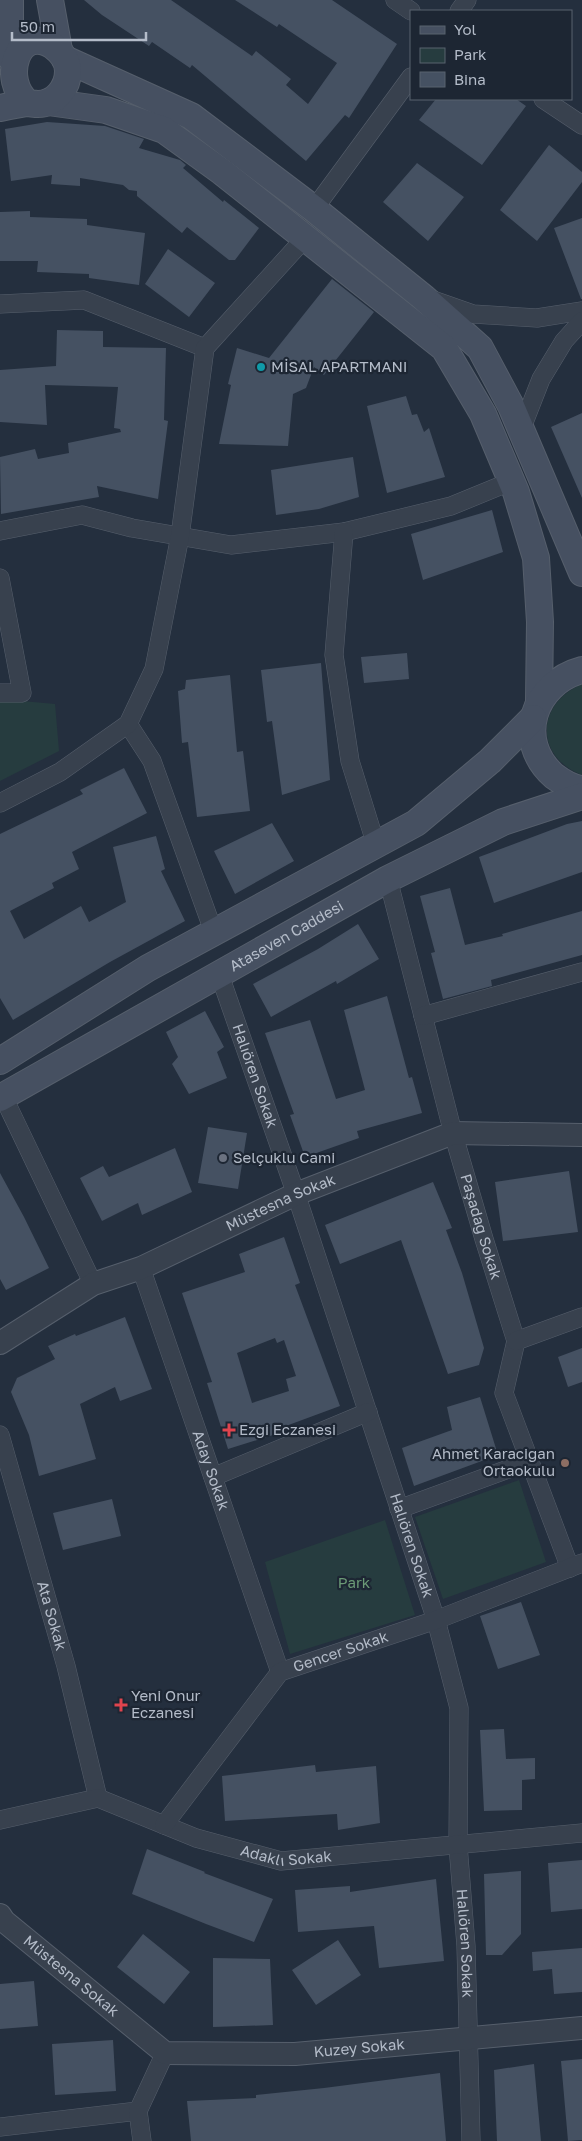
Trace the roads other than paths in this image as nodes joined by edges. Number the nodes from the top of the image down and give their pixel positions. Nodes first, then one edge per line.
1 (8, 0) edge
2 (50, 0) edge
3 (395, 0) edge
4 (410, 10) edge
5 (0, 16) edge
6 (62, 54) junction
7 (6, 61) edge
8 (410, 78) edge
9 (544, 100) edge
10 (38, 103) junction
11 (0, 108) edge
12 (582, 125) edge
13 (314, 209) junction
14 (305, 238) junction
15 (424, 298) junction
16 (0, 304) edge
17 (582, 311) edge
18 (582, 321) edge
19 (206, 348) junction
20 (521, 430) junction
21 (512, 481) junction
22 (0, 531) edge
23 (344, 532) junction
24 (180, 536) junction
25 (582, 573) edge
26 (0, 578) edge
27 (582, 670) edge
28 (0, 693) edge
29 (536, 710) junction
30 (128, 724) junction
31 (582, 789) edge
32 (582, 796) edge
33 (0, 802) edge
34 (376, 845) junction
35 (388, 879) junction
36 (214, 933) junction
37 (582, 972) edge
38 (219, 973) junction
39 (423, 1016) junction
40 (0, 1061) edge
41 (1, 1097) edge
42 (453, 1133) junction
43 (582, 1135) edge
44 (296, 1194) junction
45 (141, 1268) junction
46 (93, 1284) junction
47 (582, 1317) edge
48 (516, 1341) junction
49 (0, 1343) edge
50 (368, 1412) junction
51 (0, 1435) edge
52 (530, 1460) junction
53 (213, 1477) junction
54 (400, 1509) junction
55 (576, 1565) edge
56 (436, 1620) junction
57 (280, 1672) junction
58 (98, 1798) junction
59 (0, 1820) edge
60 (164, 1825) junction
61 (582, 1833) edge
62 (458, 1845) junction
63 (0, 1915) edge
64 (582, 2028) edge
65 (469, 2039) junction
66 (165, 2053) junction
67 (138, 2111) junction
68 (0, 2127) edge
69 (142, 2141) edge
70 (471, 2141) edge

1 - 5 main road
1 - 7 main road
2 - 6 main road
3 - 4 street
6 - 7 main road
6 - 10 main road
6 - 13 main road
7 - 10 main road
8 - 13 street
9 - 12 street
10 - 11 main road
10 - 14 main road
13 - 15 main road
14 - 19 street
14 - 21 main road
15 - 17 street
15 - 20 main road
16 - 19 street
18 - 20 street
19 - 24 street
20 - 25 main road
21 - 23 street
21 - 29 main road
22 - 24 street
23 - 24 street
23 - 34 street
24 - 30 street
26 - 28 street
27 - 29 main road
29 - 31 main road
29 - 34 main road
30 - 33 street
30 - 36 street
32 - 35 main road, Ataseven Caddesi
34 - 36 main road
35 - 38 main road, Ataseven Caddesi
35 - 39 street, Paşadağ Sokak
36 - 40 main road
37 - 39 street
38 - 41 main road, Ataseven Caddesi
38 - 44 street, Halıören Sokak
39 - 42 street, Paşadağ Sokak
41 - 46 street
42 - 43 street, Müstesna Sokak
42 - 44 street, Müstesna Sokak
42 - 48 street, Paşadağ Sokak
44 - 45 street, Müstesna Sokak
44 - 50 street, Halıören Sokak
45 - 46 street, Müstesna Sokak
45 - 53 street, Aday Sokak
46 - 49 street, Müstesna Sokak
47 - 48 street
48 - 52 street
50 - 53 street
50 - 54 street, Halıören Sokak
51 - 58 street, Ata Sokak
52 - 54 street
52 - 55 street
53 - 57 street, Aday Sokak
54 - 56 street, Halıören Sokak
55 - 56 street, Gencer Sokak
56 - 57 street, Gencer Sokak
56 - 62 street, Halıören Sokak
57 - 60 street, Gencer Sokak
58 - 59 street
58 - 60 street, Adaklı Sokak
60 - 62 street, Adaklı Sokak
61 - 62 street, Adaklı Sokak
62 - 65 street, Halıören Sokak
63 - 66 street, Müstesna Sokak
64 - 65 street, Kuzey Sokak
65 - 66 street, Kuzey Sokak
65 - 70 street, Halıören Sokak
66 - 67 street
67 - 68 street
67 - 69 street

